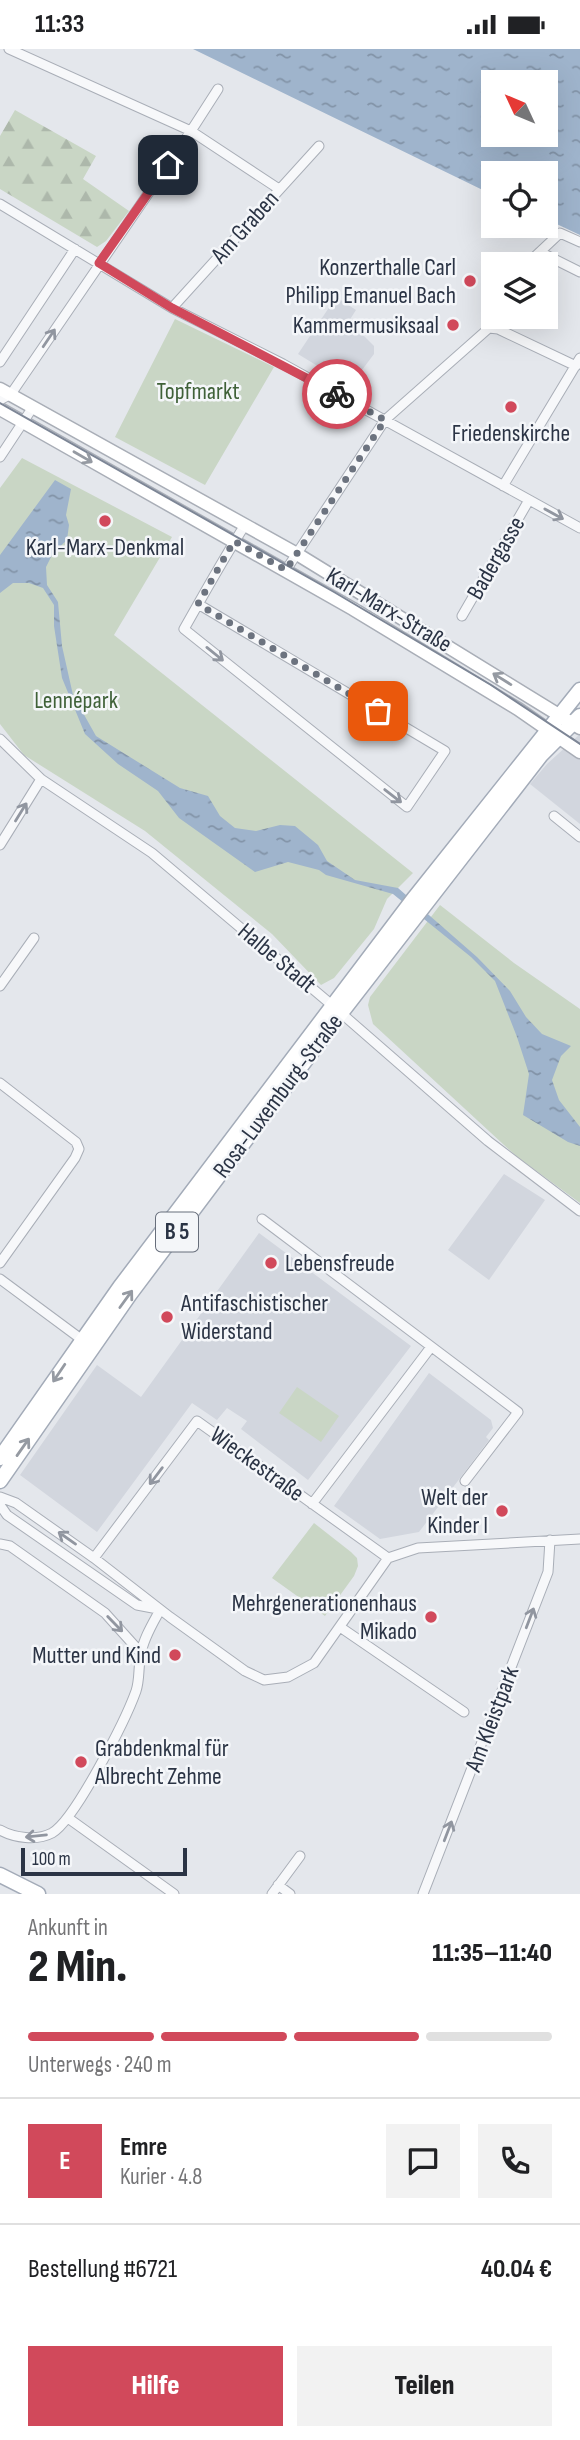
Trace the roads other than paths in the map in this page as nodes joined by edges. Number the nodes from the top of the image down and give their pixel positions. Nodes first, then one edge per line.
1 (9, 49) edge
2 (218, 89) dead end
3 (191, 131) junction
4 (318, 146) dead end
5 (279, 189) junction
6 (0, 204) edge
7 (580, 242) edge
8 (75, 249) junction
9 (540, 252) edge
10 (558, 261) edge
11 (99, 263) junction
12 (580, 272) edge
13 (172, 308) junction
14 (488, 329) edge
15 (498, 329) edge
16 (0, 362) edge
17 (578, 362) edge
18 (4, 394) edge
19 (33, 407) junction
20 (0, 409) edge
21 (385, 420) junction
22 (23, 423) junction
23 (0, 457) edge
24 (503, 485) junction
25 (529, 500) junction
26 (245, 525) junction
27 (580, 528) edge
28 (234, 541) junction
29 (297, 554) junction
30 (286, 570) junction
31 (198, 604) junction
32 (462, 616) dead end
33 (580, 690) edge
34 (573, 721) edge
35 (554, 733) junction
36 (0, 739) edge
37 (580, 752) edge
38 (41, 779) junction
39 (554, 816) dead end
40 (580, 837) edge
41 (0, 845) edge
42 (34, 937) dead end
43 (0, 986) edge
44 (337, 1009) junction
45 (0, 1083) edge
46 (580, 1211) edge
47 (262, 1219) dead end
48 (0, 1263) edge
49 (0, 1279) edge
50 (81, 1339) junction
51 (431, 1346) junction
52 (86, 1355) junction
53 (0, 1458) edge
54 (0, 1481) edge
55 (465, 1481) dead end
56 (0, 1497) edge
57 (312, 1504) junction
58 (0, 1505) edge
59 (580, 1539) edge
60 (550, 1541) junction
61 (0, 1544) edge
62 (94, 1558) junction
63 (388, 1558) junction
64 (160, 1610) junction
65 (340, 1627) junction
66 (141, 1653) junction
67 (464, 1712) dead end
68 (68, 1818) junction
69 (0, 1831) edge
70 (300, 1856) dead end
71 (0, 1875) edge
72 (278, 1885) junction
73 (38, 1894) edge
74 (174, 1894) edge
75 (272, 1894) edge
76 (290, 1894) edge
77 (423, 1894) edge

1 - 3 street
2 - 3 street
3 - 5 street
3 - 11 street
4 - 5 street, Am Graben
5 - 13 street, Am Graben
6 - 8 street
7 - 9 street
8 - 11 street
8 - 16 street
10 - 12 street
11 - 13 street
18 -> 11 street
13 - 21 street
14 - 21 street
15 - 17 street
17 - 24 street
18 - 19 street, Karl-Marx-Straße
19 - 22 street
19 - 26 street, Karl-Marx-Straße
20 - 22 street, Karl-Marx-Straße
21 - 24 street
21 - 29 street
22 - 23 street
22 -> 28 street, Karl-Marx-Straße
24 - 25 street
25 -> 27 street
25 - 32 street, Badergasse
26 - 28 street
26 - 29 street, Karl-Marx-Straße
28 - 30 street, Karl-Marx-Straße
28 - 31 street
29 - 30 street
34 -> 29 street, Karl-Marx-Straße
30 - 35 street, Karl-Marx-Straße
31 -> 31 street
33 - 34 main road, B 5
34 - 35 main road, Rosa-Luxemburg-Straße / B 5
35 - 37 street, Karl-Marx-Straße
35 - 44 main road, Rosa-Luxemburg-Straße / B 5
36 - 38 street, Halbe Stadt
41 -> 38 street
38 - 44 street, Halbe Stadt
39 - 40 street
42 - 43 street
44 - 46 street, Halbe Stadt
44 - 50 main road, Rosa-Luxemburg-Straße / B 5
52 -> 44 main road, Rosa-Luxemburg-Straße / B 5
45 - 48 street
47 - 51 street
49 - 50 street
50 - 52 main road
50 -> 53 main road, Rosa-Luxemburg-Straße / B 5
51 - 55 street
51 - 57 street
54 -> 52 main road, Rosa-Luxemburg-Straße / B 5
62 -> 56 street
57 -> 62 street, Wieckestraße
57 - 63 street, Wieckestraße
58 - 64 street
59 - 60 street
60 - 63 street
77 -> 60 street, Am Kleistpark
61 -> 66 street
62 - 64 street
63 - 65 street
64 - 65 street
64 - 66 street
65 - 67 street
66 - 68 street
68 -> 69 street
68 - 74 street
70 - 72 street
71 - 73 main road
72 - 75 street
72 - 76 street

